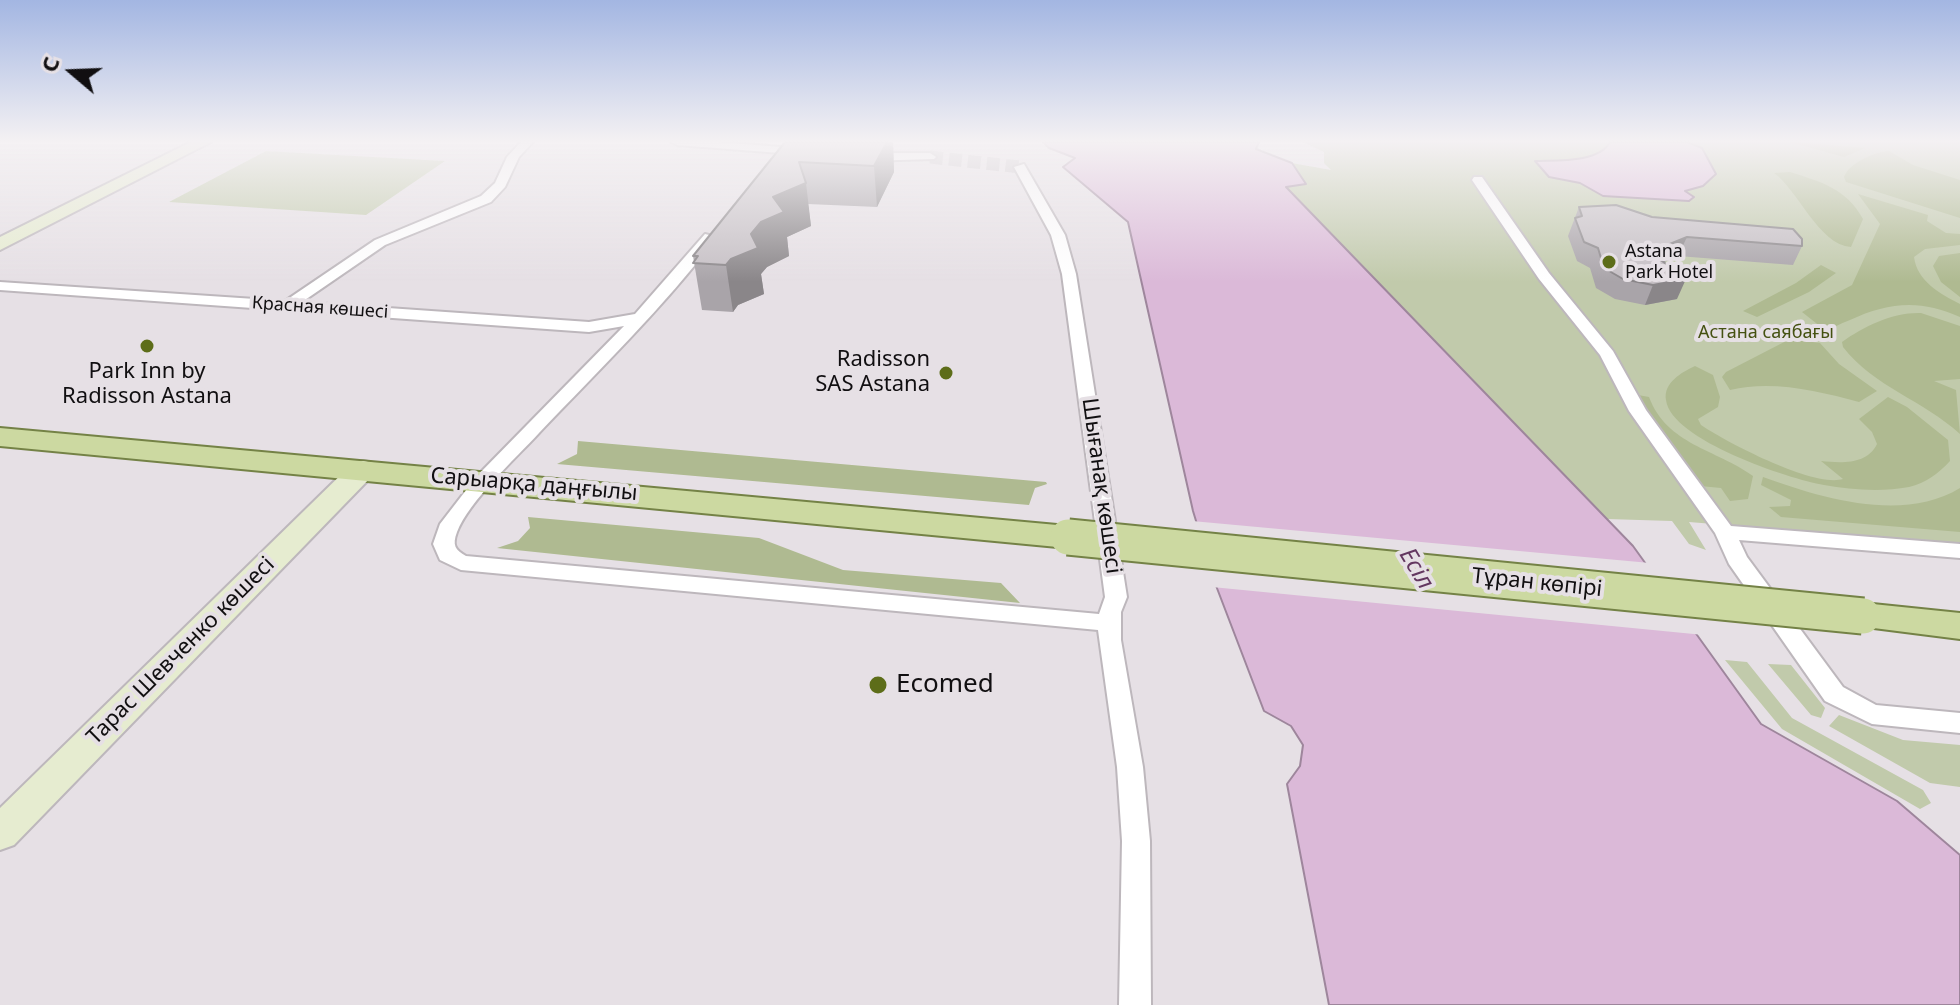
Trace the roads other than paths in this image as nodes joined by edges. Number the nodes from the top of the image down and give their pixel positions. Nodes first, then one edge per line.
1 (110, 189) edge
2 (497, 189) edge
3 (1032, 189) edge
4 (1484, 189) edge
5 (716, 230) edge
6 (0, 244) edge
7 (0, 286) edge
8 (288, 306) junction
9 (640, 318) junction
10 (0, 437) edge
11 (363, 469) junction
12 (484, 480) junction
13 (1725, 532) junction
14 (1068, 537) joint
15 (1960, 551) edge
16 (1108, 623) junction
17 (1960, 626) edge
18 (1960, 723) edge
19 (0, 833) edge
20 (1135, 1005) edge

1 - 6 street
2 - 8 street
3 - 16 street, Шығанақ көшесі
4 - 13 street
5 - 9 street
7 - 8 street, Красная көшесі
8 - 9 street, Красная көшесі
9 - 12 street
10 - 11 main road, Сарыарқа даңғылы
11 - 12 main road, Сарыарқа даңғылы
11 - 19 street, Тарас Шевченко көшесі
12 - 14 main road, Сарыарқа даңғылы
12 - 16 street
13 - 15 street
13 - 18 street
14 - 17 main road, Тұран көпірі, bridge
16 - 20 street, Шығанақ көшесі

